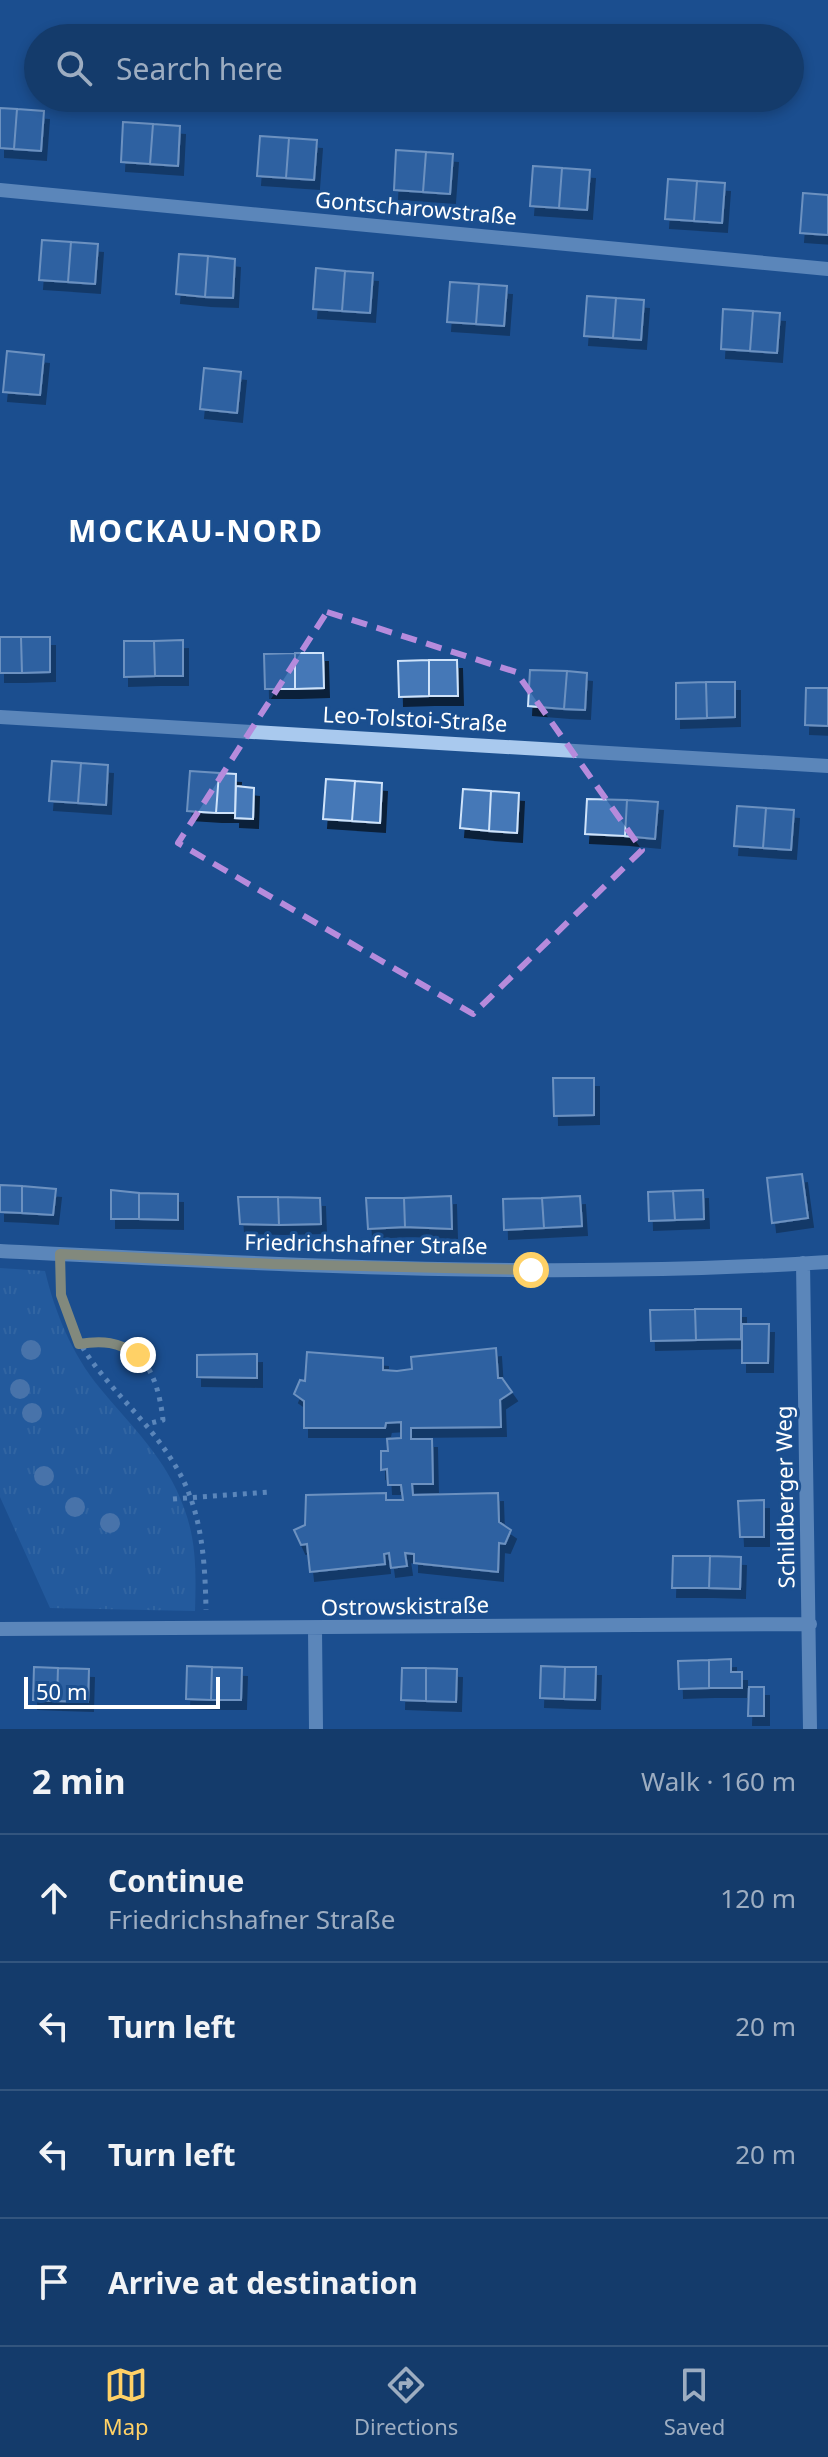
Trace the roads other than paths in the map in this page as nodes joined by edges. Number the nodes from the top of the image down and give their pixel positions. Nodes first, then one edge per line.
1 (0, 190) edge
2 (828, 269) edge
3 (0, 717) edge
4 (828, 766) edge
5 (0, 1251) edge
6 (828, 1262) edge
7 (803, 1263) junction
8 (810, 1624) junction
9 (0, 1629) edge
10 (315, 1629) junction
11 (316, 1729) edge
12 (810, 1729) edge

1 - 2 street, Gontscharowstraße
3 - 4 street, Leo-Tolstoi-Straße
5 - 7 street, Friedrichshafner Straße
6 - 7 street, Friedrichshafner Straße
7 - 8 street, Schildberger Weg
8 - 10 street, Ostrowskistraße
8 - 12 street, Schildberger Weg
9 - 10 street, Ostrowskistraße
10 - 11 street

